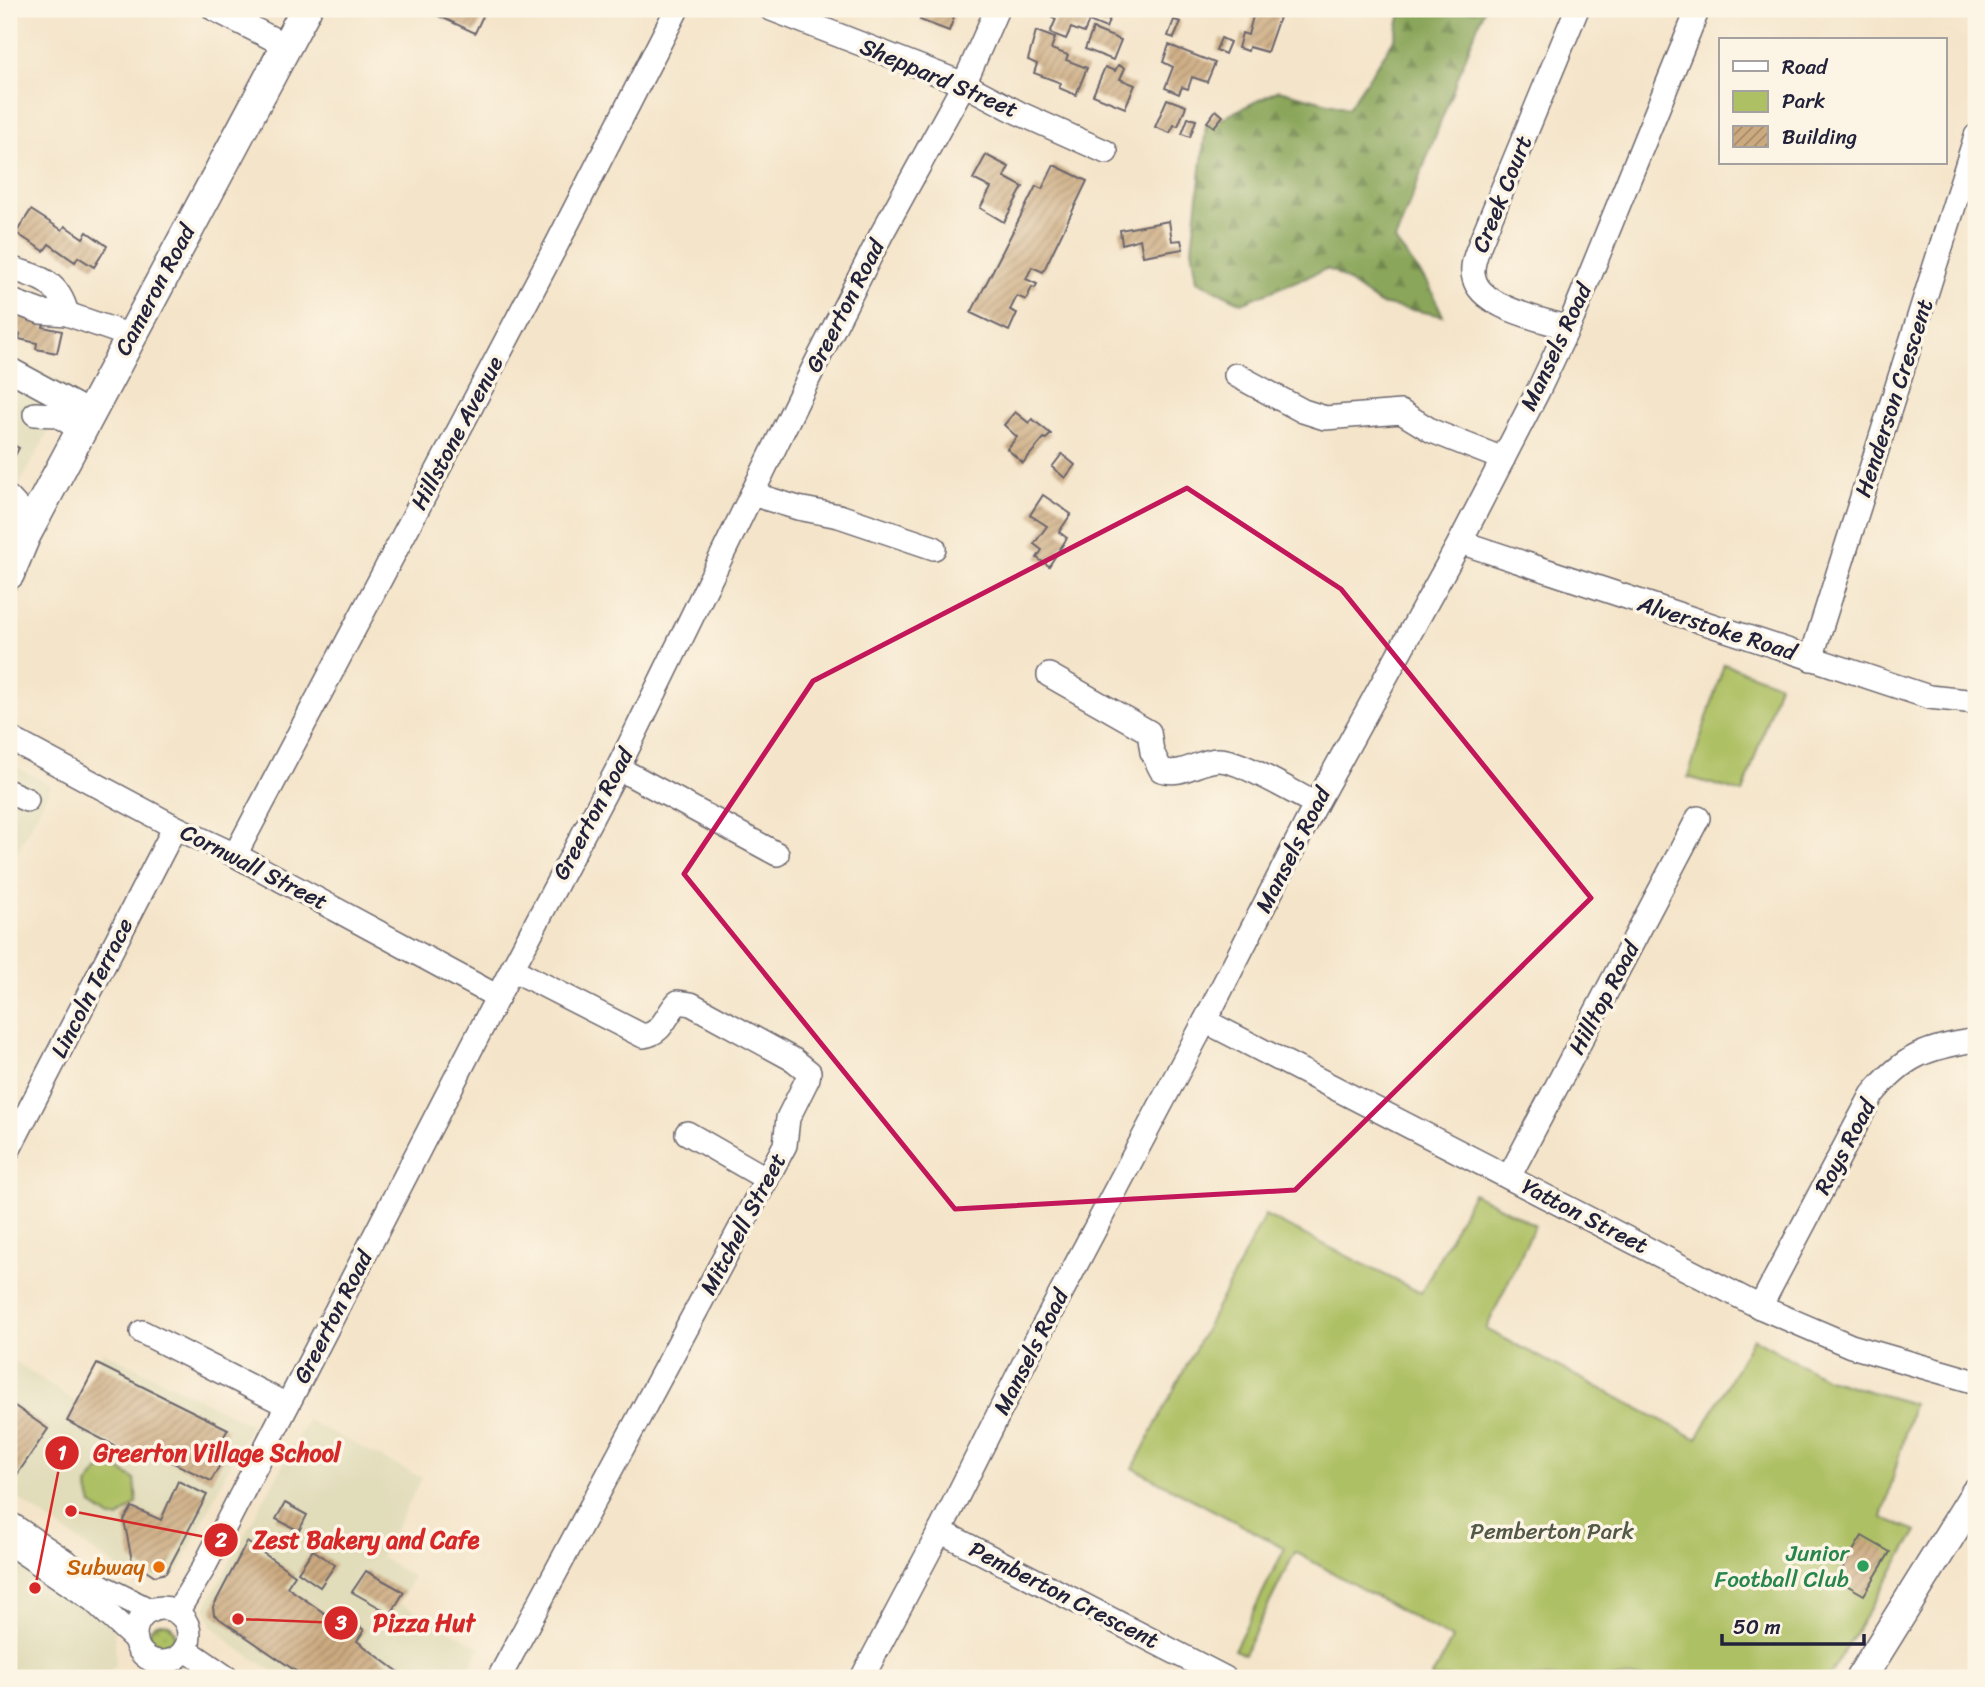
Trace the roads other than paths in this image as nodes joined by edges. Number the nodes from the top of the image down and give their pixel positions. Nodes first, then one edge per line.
1 (214, 9) edge
2 (306, 9) edge
3 (677, 9) edge
4 (771, 9) edge
5 (997, 9) edge
6 (1577, 9) edge
7 (1698, 9) edge
8 (285, 45) junction
9 (964, 84) junction
10 (1976, 136) edge
11 (1106, 152) dead end
12 (9, 268) edge
13 (9, 300) edge
14 (67, 314) junction
15 (1567, 328) junction
16 (131, 336) junction
17 (1236, 375) dead end
18 (12, 378) edge
19 (35, 414) dead end
20 (86, 421) junction
21 (1503, 459) junction
22 (752, 494) junction
23 (9, 498) edge
24 (22, 529) edge
25 (1460, 542) junction
26 (934, 548) dead end
27 (9, 575) edge
28 (1811, 659) junction
29 (1049, 675) dead end
30 (1976, 702) edge
31 (9, 738) edge
32 (618, 768) junction
33 (1316, 804) junction
34 (1698, 818) dead end
35 (175, 827) junction
36 (777, 854) dead end
37 (235, 855) junction
38 (512, 969) junction
39 (498, 998) junction
40 (1205, 1021) junction
41 (1976, 1041) edge
42 (687, 1133) dead end
43 (9, 1149) edge
44 (1509, 1177) junction
45 (767, 1179) junction
46 (1760, 1307) junction
47 (142, 1332) dead end
48 (1976, 1382) edge
49 (288, 1405) junction
50 (1976, 1493) edge
51 (9, 1523) edge
52 (940, 1531) junction
53 (9, 1543) edge
54 (151, 1611) junction
55 (177, 1612) junction
56 (136, 1640) junction
57 (185, 1649) junction
58 (146, 1669) edge
59 (227, 1678) edge
60 (499, 1678) edge
61 (862, 1678) edge
62 (1225, 1678) edge
63 (1861, 1678) edge

1 - 8 street
2 - 8 main road, Cameron Road
3 - 37 street, Hillstone Avenue
4 - 9 street, Sheppard Street
5 - 9 street, Greerton Road
6 - 15 street, Creek Court
7 - 15 street, Mansels Road
8 - 16 main road, Cameron Road
9 - 11 street, Sheppard Street
9 - 22 street, Greerton Road
10 - 28 street, Henderson Crescent
12 - 14 street
13 - 14 street
14 - 16 street
15 - 21 street, Mansels Road
16 - 20 main road, Cameron Road
17 - 21 street
18 - 20 street
19 - 20 street
20 - 24 main road, Cameron Road
21 - 25 street, Mansels Road
22 - 26 street
22 - 32 street, Greerton Road
23 - 24 street
24 - 27 main road, Cameron Road
25 - 28 street, Alverstoke Road
25 - 33 street, Mansels Road
28 - 30 street, Alverstoke Road
29 - 33 street
31 - 35 street, Cornwall Street
32 - 36 street
32 - 38 street, Greerton Road
33 - 40 street, Mansels Road
34 - 44 street, Hilltop Road
35 - 37 street, Cornwall Street
35 - 43 street, Lincoln Terrace
37 - 39 street, Cornwall Street
38 - 39 street, Greerton Road
38 - 45 street, Mitchell Street
39 - 49 street, Greerton Road
40 - 44 street, Yatton Street
40 - 52 street, Mansels Road
41 - 46 street, Roys Road
42 - 45 street
44 - 46 street, Yatton Street
45 - 60 street, Mitchell Street
46 - 48 street, Yatton Street
47 - 49 street
49 - 55 street, Greerton Road
50 - 63 main road
51 - 54 street
52 - 61 street, Mansels Road
52 - 62 street, Pemberton Crescent
53 - 56 street
54 - 55 street
54 - 56 street
55 - 57 street
56 - 58 street
57 - 58 street
57 - 59 street

